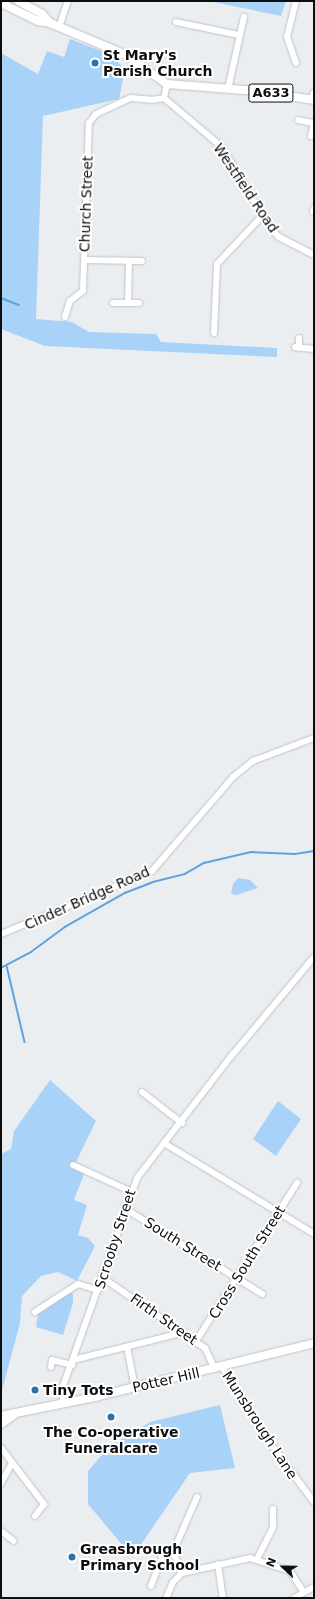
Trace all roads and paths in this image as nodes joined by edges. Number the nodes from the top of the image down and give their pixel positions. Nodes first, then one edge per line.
1 (18, 1) edge
2 (68, 1) edge
3 (296, 1) edge
4 (2, 2) edge
5 (244, 17) dead end
6 (176, 22) dead end
7 (50, 23) junction
8 (59, 27) junction
9 (240, 35) junction
10 (296, 63) dead end
11 (166, 84) junction
12 (228, 88) junction
13 (313, 97) edge
14 (164, 98) junction
15 (298, 120) dead end
16 (314, 123) edge
17 (311, 136) dead end
18 (262, 216) junction
19 (314, 255) edge
20 (84, 260) junction
21 (129, 261) junction
22 (142, 261) dead end
23 (113, 303) dead end
24 (128, 303) junction
25 (139, 303) dead end
26 (65, 318) dead end
27 (214, 333) dead end
28 (299, 338) dead end
29 (314, 350) edge
30 (314, 738) edge
31 (1, 934) edge
32 (314, 957) edge
33 (142, 1092) dead end
34 (182, 1123) junction
35 (164, 1143) junction
36 (73, 1165) dead end
37 (297, 1183) dead end
38 (130, 1191) junction
39 (124, 1208) junction
40 (278, 1212) junction
41 (314, 1234) edge
42 (104, 1278) junction
43 (237, 1278) junction
44 (98, 1290) junction
45 (262, 1294) dead end
46 (35, 1312) dead end
47 (185, 1332) junction
48 (196, 1341) junction
49 (314, 1343) edge
50 (127, 1347) junction
51 (72, 1362) junction
52 (51, 1367) dead end
53 (218, 1368) junction
54 (135, 1388) junction
55 (63, 1404) junction
56 (16, 1413) junction
57 (1, 1416) edge
58 (1, 1424) edge
59 (1, 1448) edge
60 (12, 1463) junction
61 (1, 1483) edge
62 (197, 1497) dead end
63 (314, 1502) edge
64 (273, 1509) dead end
65 (35, 1516) dead end
66 (1, 1531) edge
67 (14, 1541) dead end
68 (173, 1552) junction
69 (257, 1559) junction
70 (218, 1564) junction
71 (182, 1573) junction
72 (150, 1586) dead end
73 (314, 1587) edge
74 (303, 1591) junction
75 (166, 1598) edge
76 (223, 1598) edge
77 (294, 1598) edge

1 - 7 main road
2 - 8 street
3 - 10 street
4 - 7 main road
5 - 9 street
6 - 9 street
7 - 8 main road
8 - 11 main road
9 - 12 street
11 - 12 main road, A633
11 - 14 street
12 - 13 main road, A633
14 - 18 street, Westfield Road
14 - 20 street, Church Street
15 - 16 street
16 - 17 street
18 - 19 street, Westfield Road
18 - 27 street
20 - 21 street
20 - 26 street, Church Street
21 - 22 street
21 - 24 street
23 - 24 street
24 - 25 street
28 - 29 street
30 - 31 street, Cinder Bridge Road
32 - 34 street, Scrooby Street
33 - 34 street
34 - 35 street, Scrooby Street
35 - 38 street, Scrooby Street
35 - 40 street
36 - 38 street
37 - 40 street, Cross South Street
38 - 39 street, Scrooby Street
39 - 42 street, Scrooby Street
39 - 43 street, South Street
40 - 41 street
40 - 43 street, Cross South Street
42 - 44 street, Scrooby Street
42 - 47 street, Firth Street
43 - 45 street, South Street
43 - 48 street, Cross South Street
44 - 46 street
44 - 51 street, Scrooby Street
47 - 48 street, Firth Street
47 - 50 street
48 - 53 street, Firth Street
49 - 53 main road, Potter Hill
50 - 51 street
50 - 54 street
51 - 52 street
51 - 55 street, Scrooby Street
53 - 54 main road, Potter Hill
53 - 63 street, Munsbrough Lane
54 - 55 main road, Potter Hill
55 - 56 main road, Potter Hill
56 - 57 main road, Potter Hill
56 - 58 main road, Potter Hill
59 - 60 street
60 - 61 street
60 - 65 street
62 - 68 street
64 - 69 street
66 - 67 street
68 - 71 street
68 - 72 street
69 - 70 street
69 - 74 street
70 - 71 street
70 - 76 street
71 - 75 street
73 - 74 street
74 - 77 street

